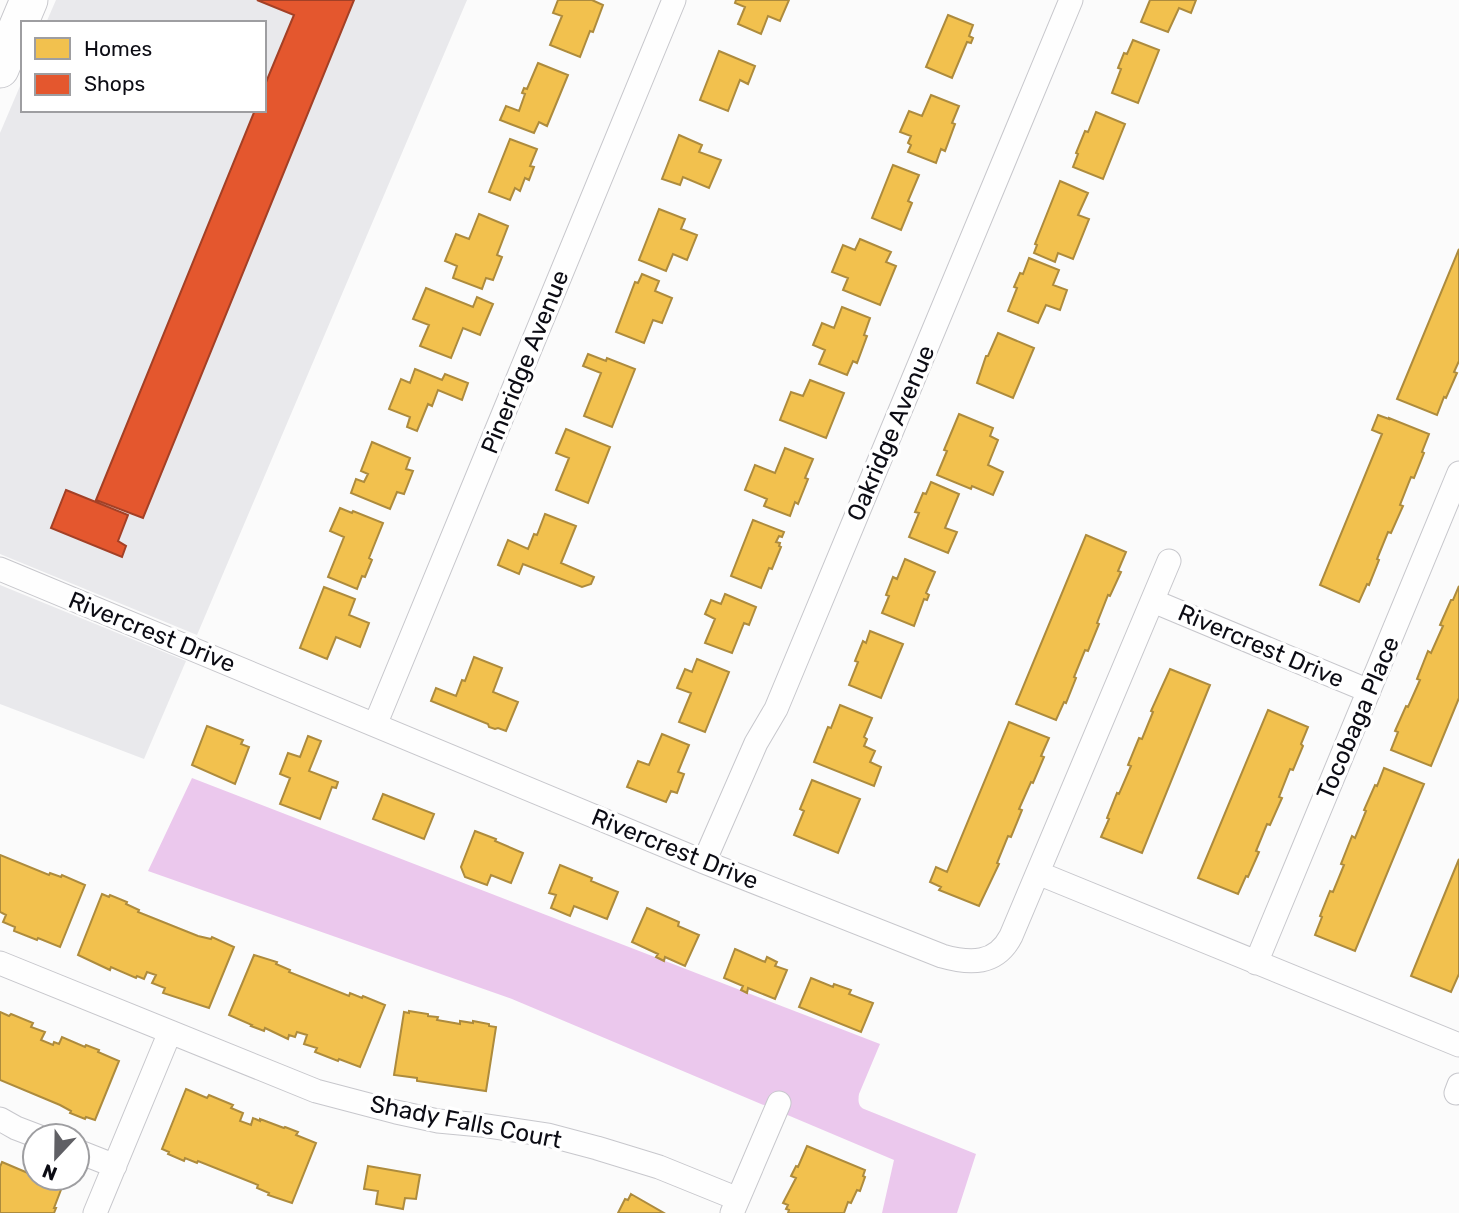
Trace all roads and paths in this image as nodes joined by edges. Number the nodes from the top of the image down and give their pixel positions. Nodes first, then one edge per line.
1 (29, 0) edge
2 (674, 0) edge
3 (1070, 0) edge
4 (0, 69) edge
5 (1459, 473) edge
6 (1169, 561) dead end
7 (0, 569) edge
8 (1153, 601) junction
9 (1369, 691) junction
10 (375, 725) junction
11 (704, 863) junction
12 (1038, 873) junction
13 (0, 963) edge
14 (1256, 963) junction
15 (170, 1032) junction
16 (1459, 1045) edge
17 (779, 1103) dead end
18 (91, 1157) edge
19 (115, 1166) junction
20 (735, 1206) edge
21 (95, 1213) edge

1 - 4 main road
2 - 10 street, Pineridge Avenue
3 - 11 street, Oakridge Avenue
5 - 9 street, Tocobaga Place
6 - 8 street, Rivercrest Drive
7 - 10 street, Rivercrest Drive
8 - 9 street, Rivercrest Drive
8 - 12 street, Rivercrest Drive
9 - 14 street, Tocobaga Place
10 - 11 street, Rivercrest Drive
11 - 12 street, Rivercrest Drive
12 - 14 street
13 - 15 street, Shady Falls Court
14 - 16 street
15 - 19 street
15 - 20 street, Shady Falls Court
17 - 20 street
18 - 19 street
19 - 21 street

